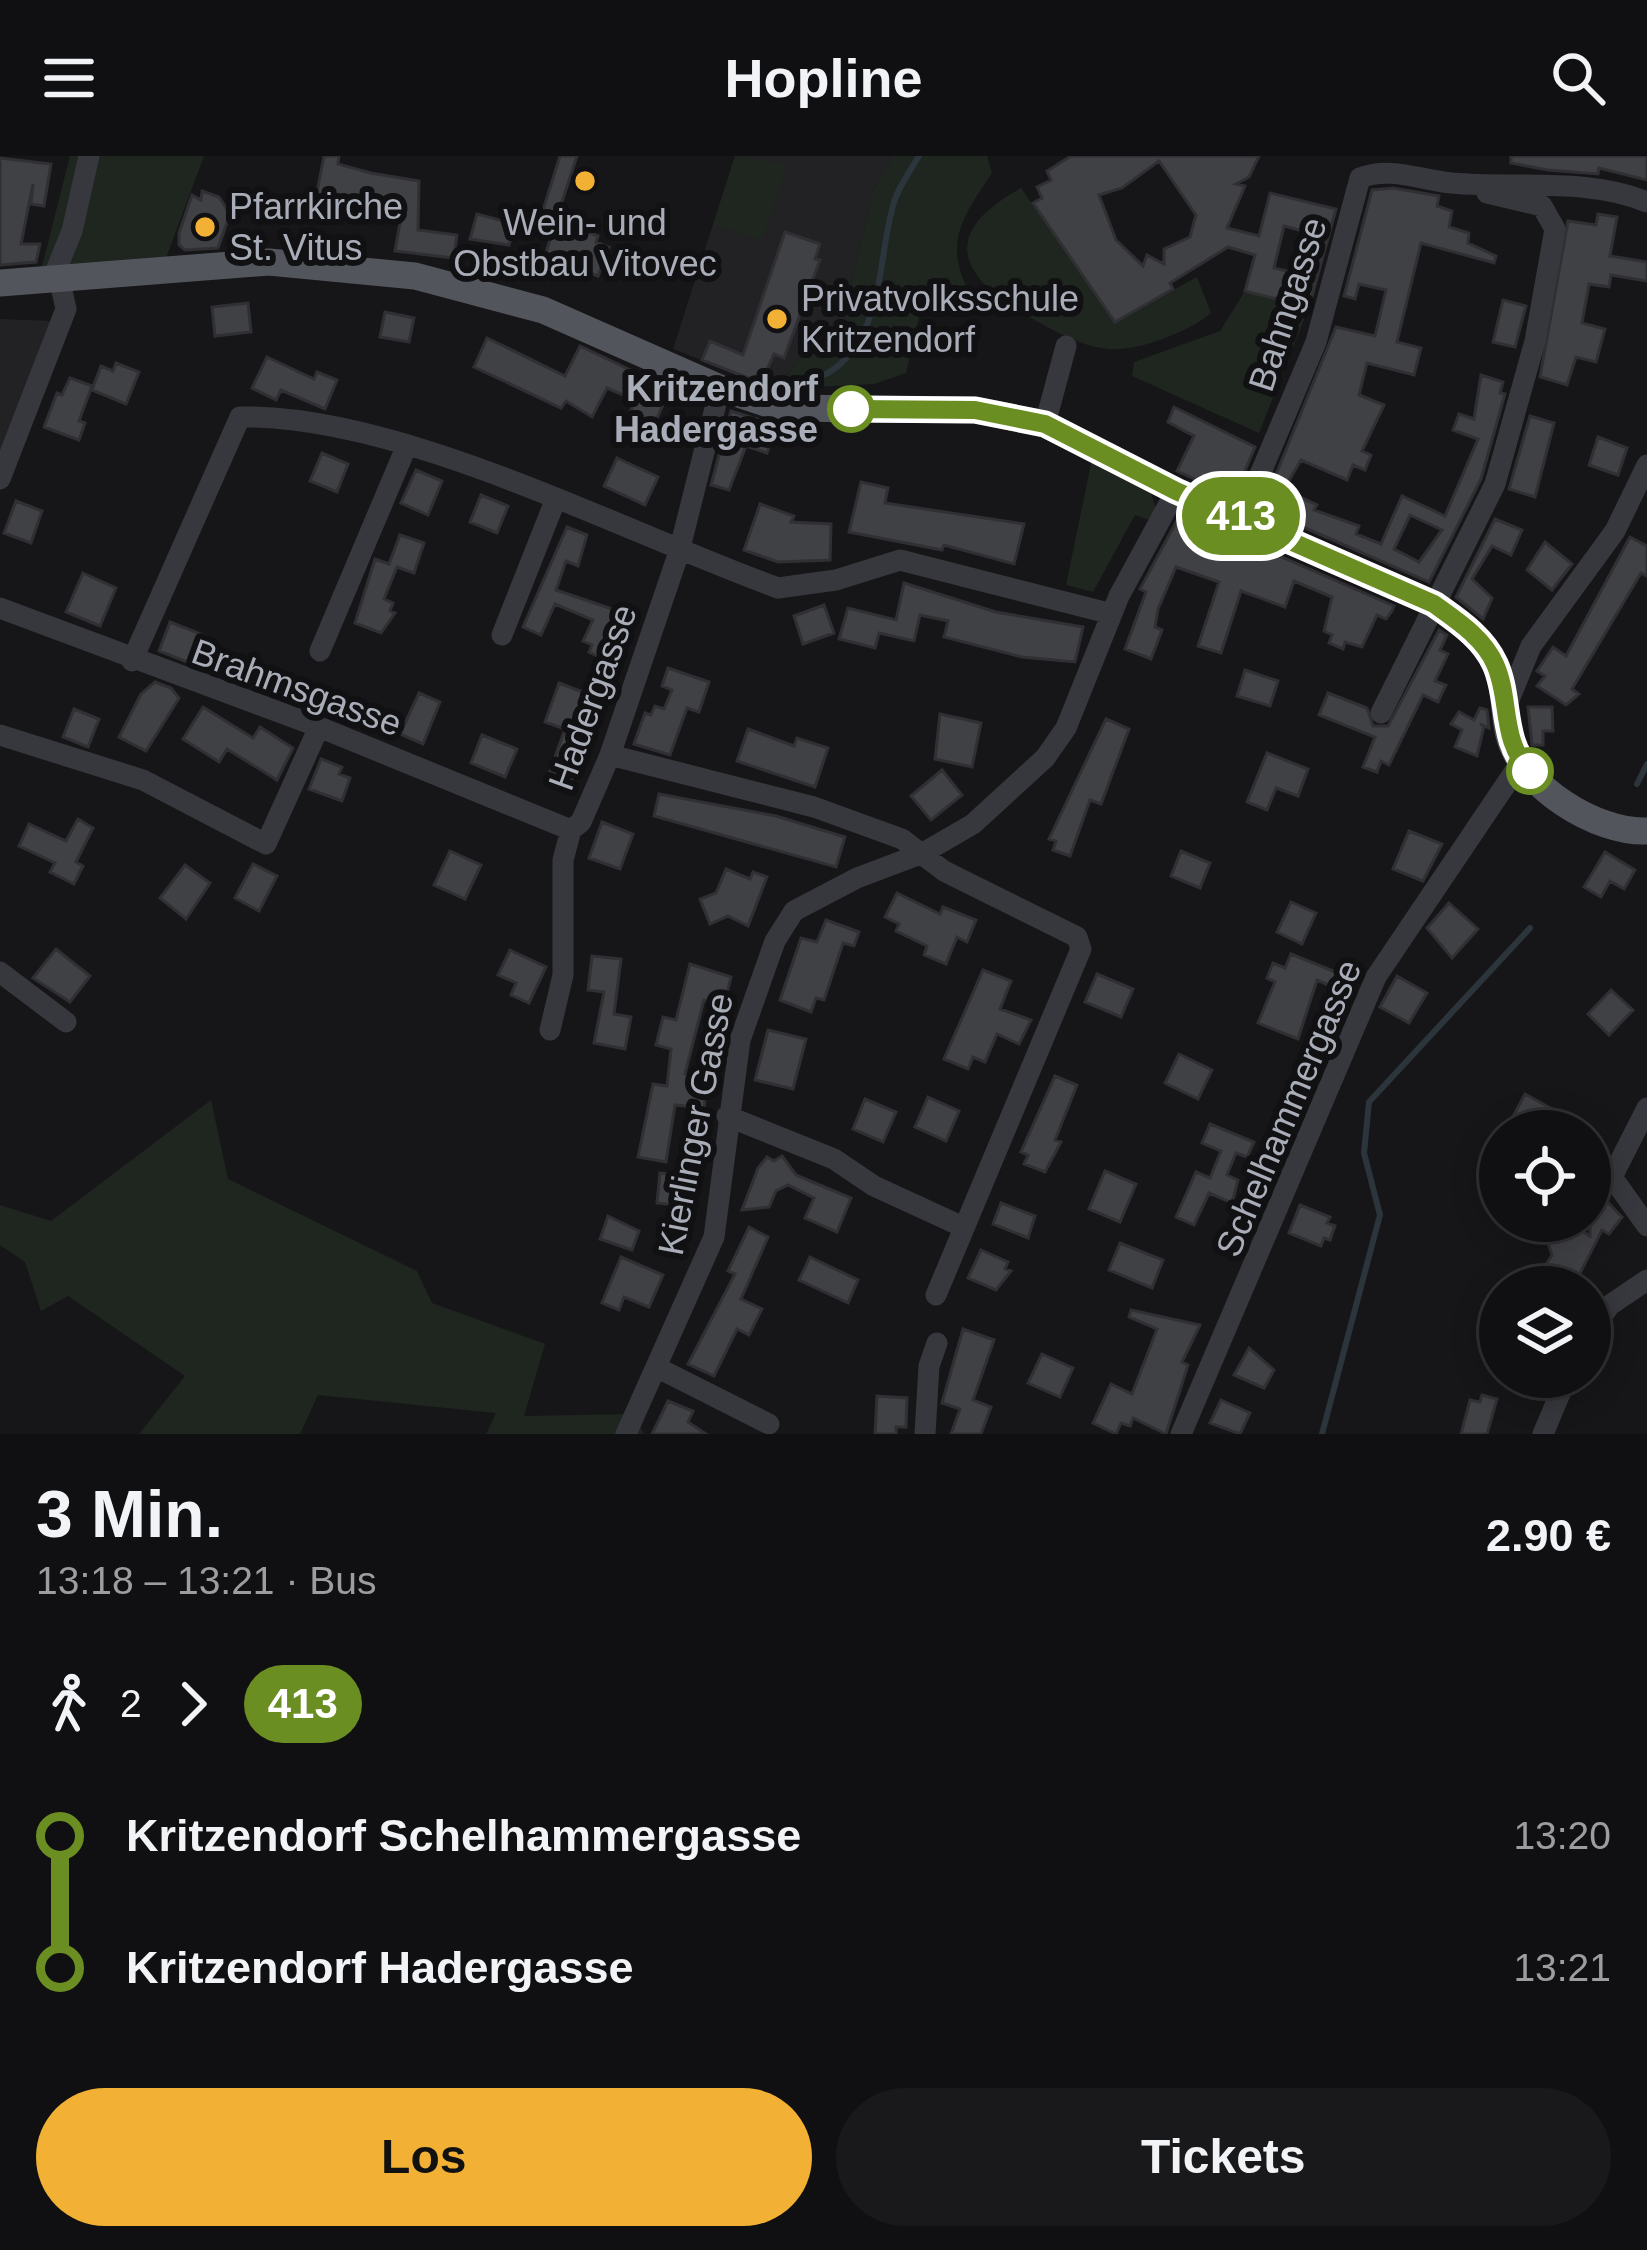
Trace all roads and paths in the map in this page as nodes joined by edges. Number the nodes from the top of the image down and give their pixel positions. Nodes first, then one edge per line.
1 (89, 156) edge
2 (1452, 183) junction
3 (1647, 202) edge
4 (60, 282) junction
5 (0, 283) edge
6 (1066, 346) dead end
7 (720, 388) junction
8 (1045, 424) junction
9 (407, 445) junction
10 (1647, 465) edge
11 (0, 478) edge
12 (1176, 491) junction
13 (555, 501) junction
14 (1242, 517) junction
15 (680, 552) junction
16 (1434, 604) junction
17 (0, 608) edge
18 (1112, 614) junction
19 (502, 635) dead end
20 (320, 651) dead end
21 (132, 661) junction
22 (1506, 707) junction
23 (1381, 713) dead end
24 (320, 728) junction
25 (0, 735) edge
26 (610, 755) junction
27 (1521, 762) junction
28 (571, 830) junction
29 (1636, 832) edge
30 (923, 853) junction
31 (0, 972) edge
32 (66, 1022) dead end
33 (550, 1030) dead end
34 (1647, 1108) edge
35 (727, 1116) junction
36 (961, 1226) junction
37 (1647, 1226) edge
38 (1647, 1280) edge
39 (937, 1294) dead end
40 (1611, 1303) edge
41 (937, 1343) dead end
42 (656, 1367) junction
43 (1558, 1398) edge
44 (630, 1424) edge
45 (770, 1424) dead end
46 (925, 1434) edge
47 (1181, 1434) edge
48 (1543, 1434) edge

1 - 4 street
2 - 3 street, Bahngasse
2 - 14 street, Bahngasse
2 - 16 street
4 - 5 main road
4 - 7 main road
4 - 11 street
6 - 8 street
7 - 8 main road
7 - 15 street, Hadergasse
8 - 12 main road
9 - 13 street
9 - 20 street
9 - 21 street
10 - 22 street
12 - 14 main road
12 - 18 street, Kierlinger Gasse
13 - 15 street
13 - 19 street
14 - 16 main road
15 - 18 street
15 - 26 street, Hadergasse
16 - 22 main road
16 - 23 street
17 - 21 street, Brahmsgasse
18 - 30 street, Kierlinger Gasse
21 - 24 street, Brahmsgasse
22 - 27 main road
24 - 25 street
24 - 28 street, Brahmsgasse
26 - 28 street, Hadergasse
26 - 30 street
27 - 29 main road
27 - 47 street, Schelhammergasse
28 - 33 street, Hadergasse
30 - 35 street, Kierlinger Gasse
30 - 36 street
31 - 32 street
34 - 37 street
35 - 36 street
35 - 42 street, Kierlinger Gasse
36 - 39 street
38 - 40 street
41 - 46 street
42 - 44 street, Kierlinger Gasse
42 - 45 street
43 - 48 street

